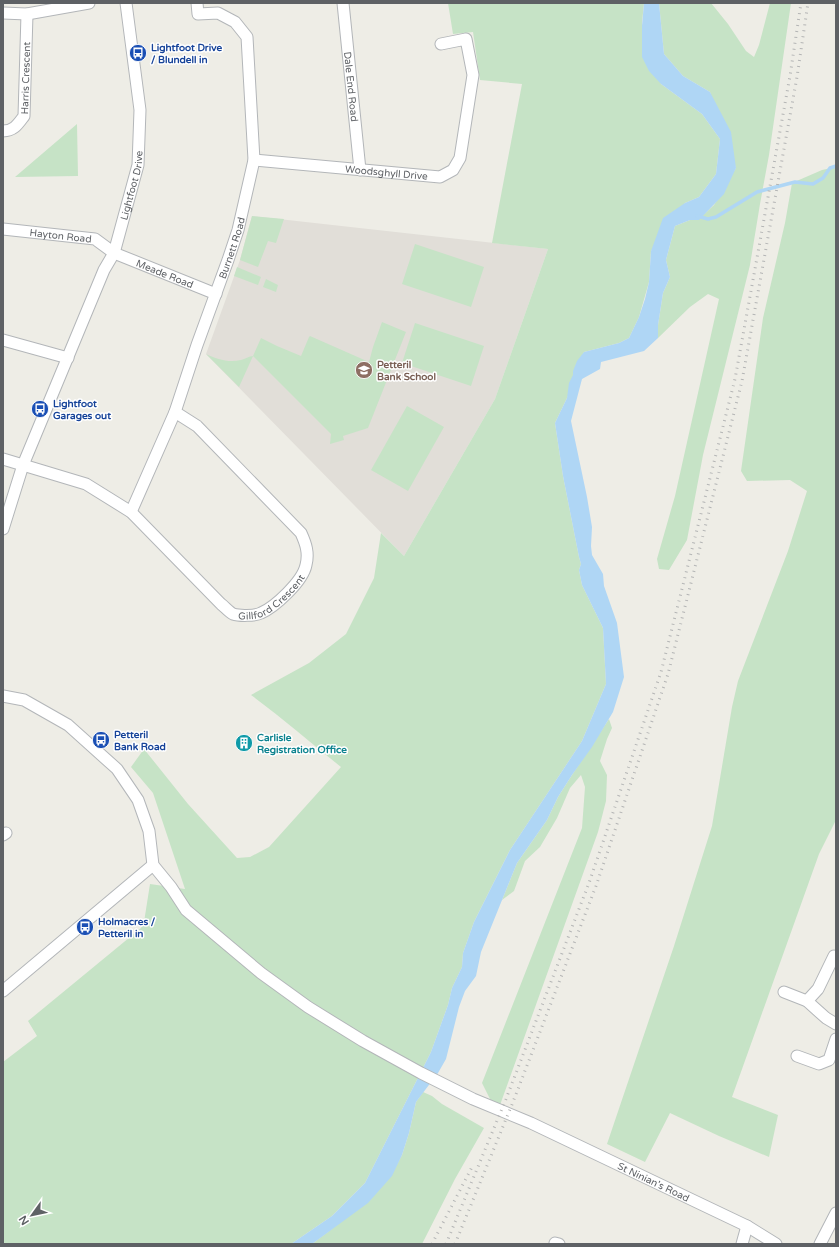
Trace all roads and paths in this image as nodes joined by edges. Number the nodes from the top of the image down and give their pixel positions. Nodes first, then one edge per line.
1 (89, 3) edge
2 (126, 3) edge
3 (197, 3) edge
4 (343, 3) edge
5 (3, 13) edge
6 (27, 14) junction
7 (441, 44) dead end
8 (3, 131) edge
9 (254, 160) junction
10 (360, 170) junction
11 (3, 229) edge
12 (114, 253) junction
13 (216, 294) junction
14 (3, 340) edge
15 (68, 358) junction
16 (175, 412) junction
17 (3, 459) edge
18 (23, 465) junction
19 (131, 512) junction
20 (3, 529) edge
21 (3, 696) edge
22 (153, 865) junction
23 (836, 957) edge
24 (3, 991) edge
25 (784, 992) dead end
26 (807, 1001) junction
27 (836, 1024) edge
28 (836, 1039) edge
29 (797, 1056) dead end
30 (836, 1213) edge
31 (747, 1226) junction
32 (742, 1244) edge
33 (776, 1244) edge
34 (820, 1244) edge

1 - 6 street
2 - 12 street, Lightfoot Drive
3 - 9 street, Burnett Road
4 - 10 street, Dale End Road
5 - 6 street
6 - 8 street, Harris Crescent
7 - 10 street, Woodsghyll Drive
9 - 10 street, Woodsghyll Drive
9 - 13 street, Burnett Road
11 - 12 street, Hayton Road
12 - 13 street, Meade Road
12 - 15 street, Lightfoot Drive
13 - 16 street, Burnett Road
14 - 15 street
15 - 18 street, Lightfoot Drive
16 - 19 street, Burnett Road
16 - 19 street, Gillford Crescent
17 - 18 street, Gillford Crescent
18 - 19 street, Gillford Crescent
18 - 20 street, Lightfoot Drive
21 - 22 street
22 - 24 street
22 - 31 street, St Ninian's Road
23 - 26 street
25 - 26 street
26 - 27 street
28 - 29 street
30 - 34 street
31 - 32 street
31 - 33 street, St Ninian's Road

